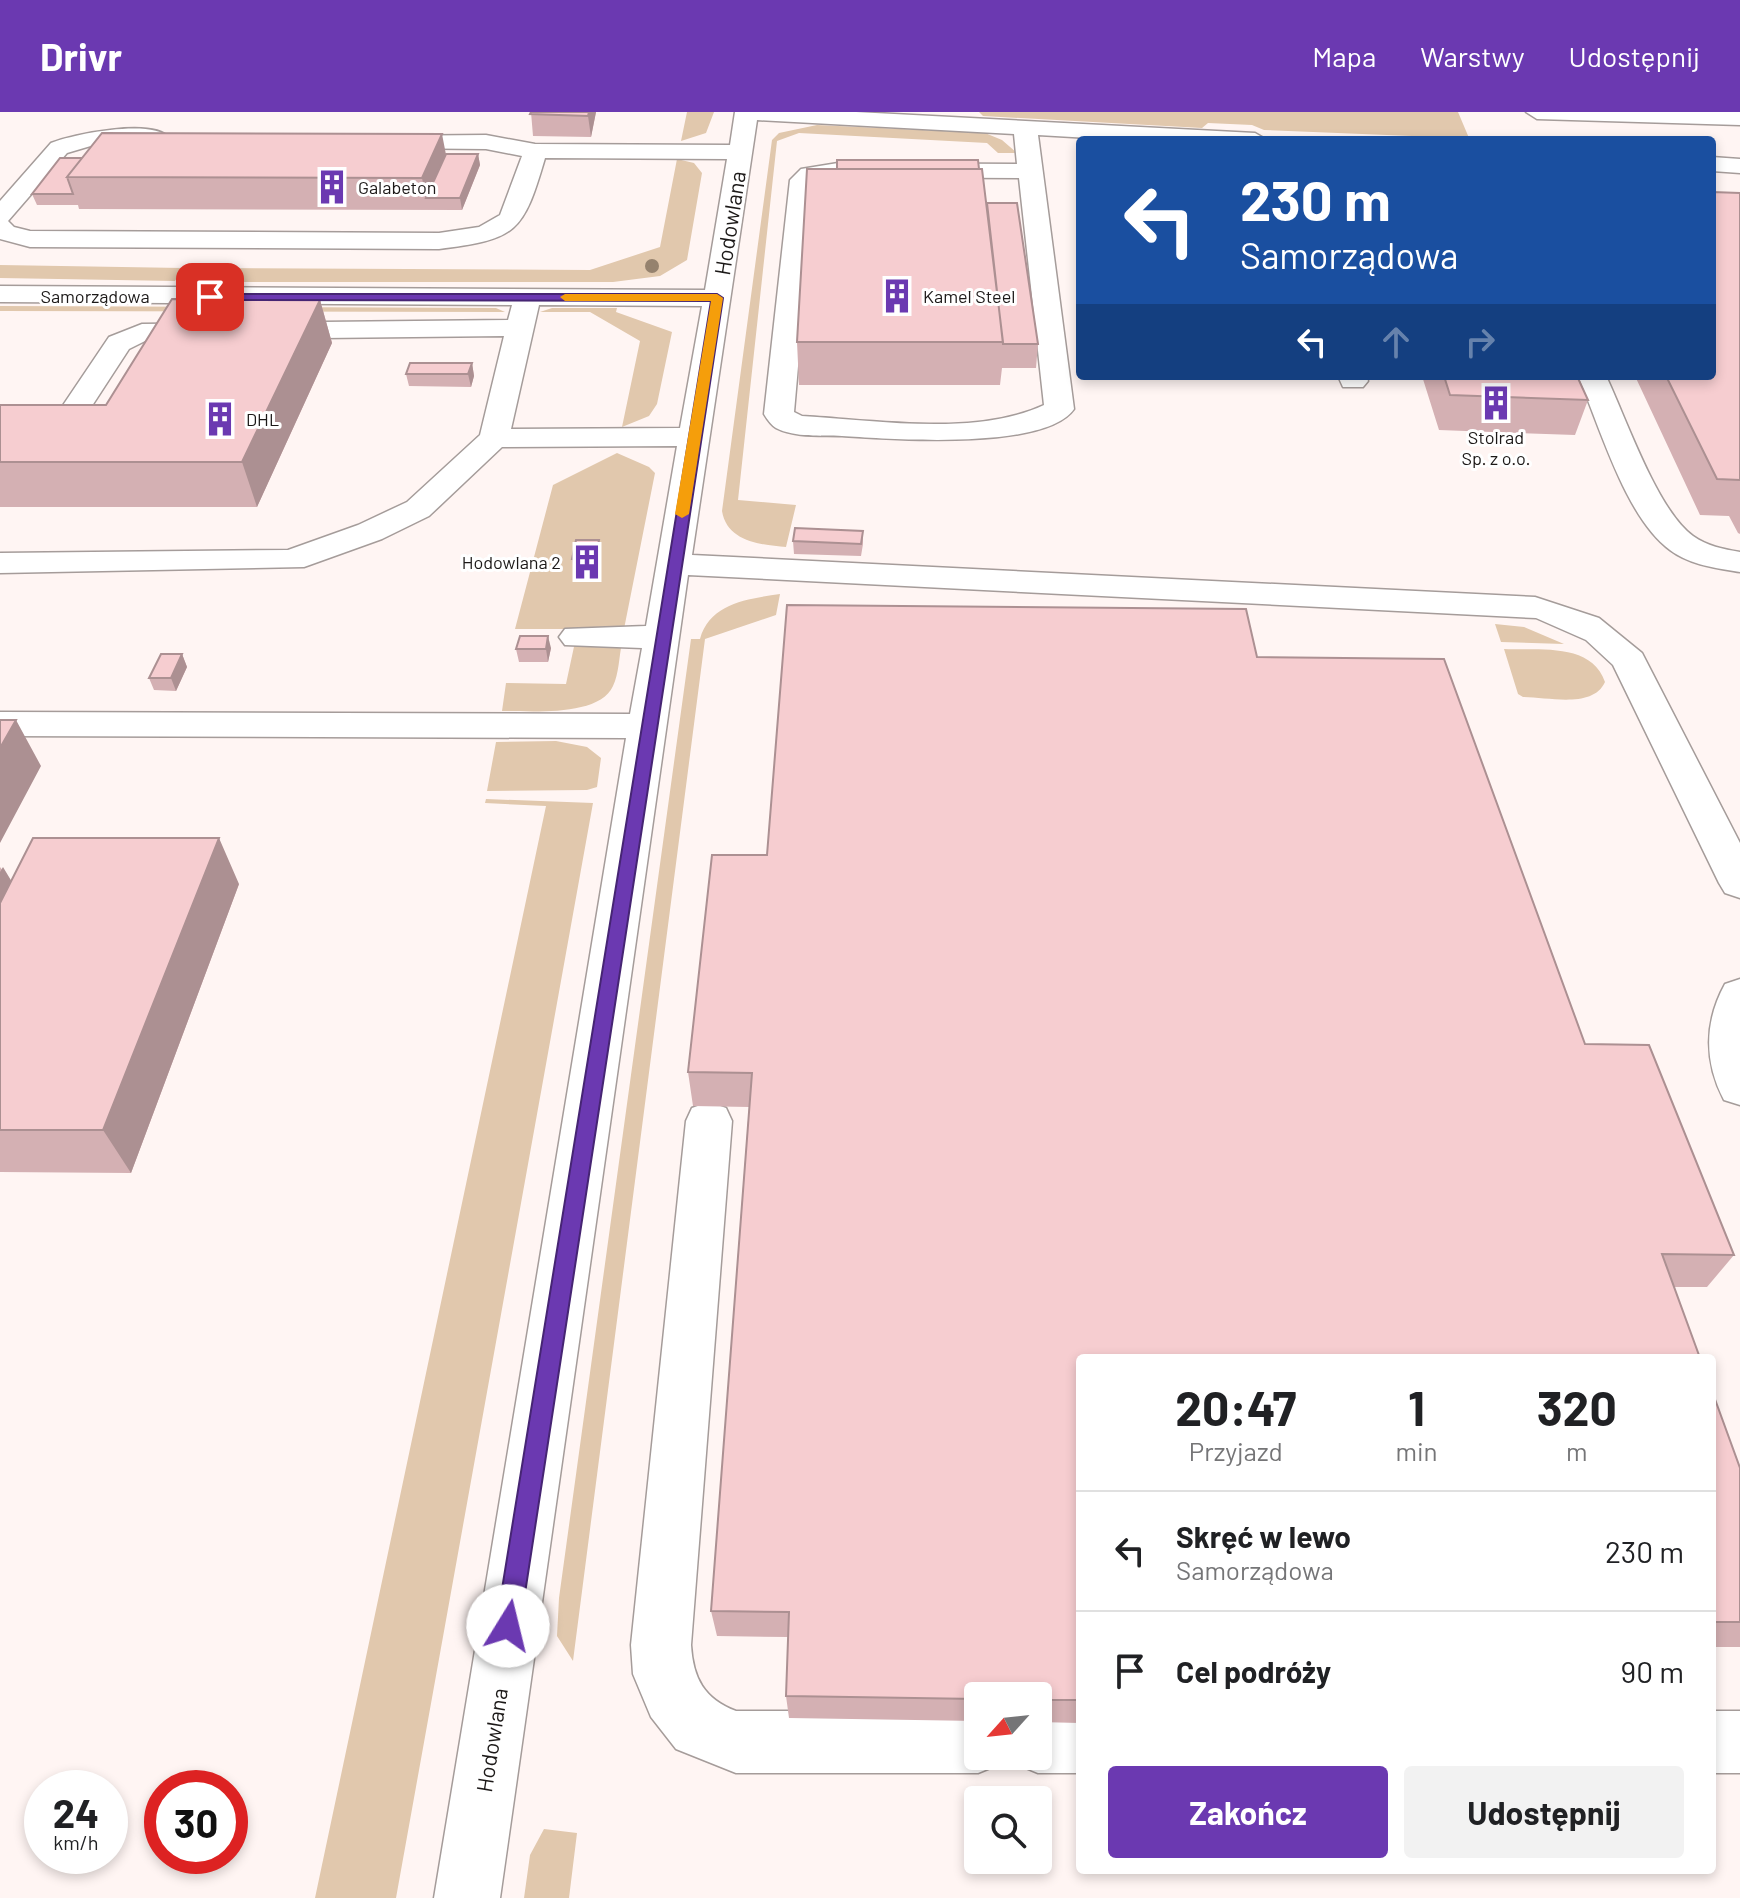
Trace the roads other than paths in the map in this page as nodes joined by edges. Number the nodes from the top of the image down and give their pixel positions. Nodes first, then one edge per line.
1 (746, 112) edge
2 (1537, 112) edge
3 (1579, 113) edge
4 (1620, 115) junction
5 (1740, 118) edge
6 (1025, 128) junction
7 (1178, 136) edge
8 (1632, 136) edge
9 (176, 138) edge
10 (362, 141) edge
11 (535, 151) junction
12 (741, 152) junction
13 (1716, 164) edge
14 (1740, 166) edge
15 (1030, 171) junction
16 (0, 216) edge
17 (0, 227) edge
18 (0, 294) edge
19 (528, 297) junction
20 (717, 298) junction
21 (519, 328) junction
22 (1594, 380) edge
23 (101, 428) edge
24 (31, 429) edge
25 (62, 429) junction
26 (694, 437) junction
27 (494, 438) junction
28 (1740, 562) edge
29 (0, 563) edge
30 (674, 564) junction
31 (577, 637) dead end
32 (662, 637) junction
33 (0, 724) edge
34 (647, 726) junction
35 (1740, 883) edge
36 (1740, 996) edge
37 (1740, 1087) edge
38 (709, 1121) dead end
39 (964, 1742) edge
40 (1052, 1742) edge
41 (1076, 1742) edge
42 (1716, 1742) edge
43 (1740, 1742) edge
44 (467, 1898) edge

1 - 6 street
1 - 12 street, Hodowlana
2 - 3 street
3 - 4 street
4 - 5 street
4 - 8 street
6 - 7 street
6 - 15 street
9 - 16 street
10 - 11 street
11 - 12 street
11 - 17 street
12 - 20 street, Hodowlana
13 - 14 street
15 - 15 street
18 - 19 street, Samorządowa
19 - 20 street, Samorządowa
19 - 21 street
20 - 26 street, Hodowlana
21 - 25 street
21 - 27 street
22 - 28 street
23 - 25 street
24 - 25 street
26 - 27 street
26 - 30 street, Hodowlana
27 - 29 street
30 - 32 street, Hodowlana
30 - 35 street
31 - 32 street
32 - 34 street, Hodowlana
33 - 34 street
34 - 44 street, Hodowlana
36 - 37 street
38 - 39 street
40 - 41 street
42 - 43 street

